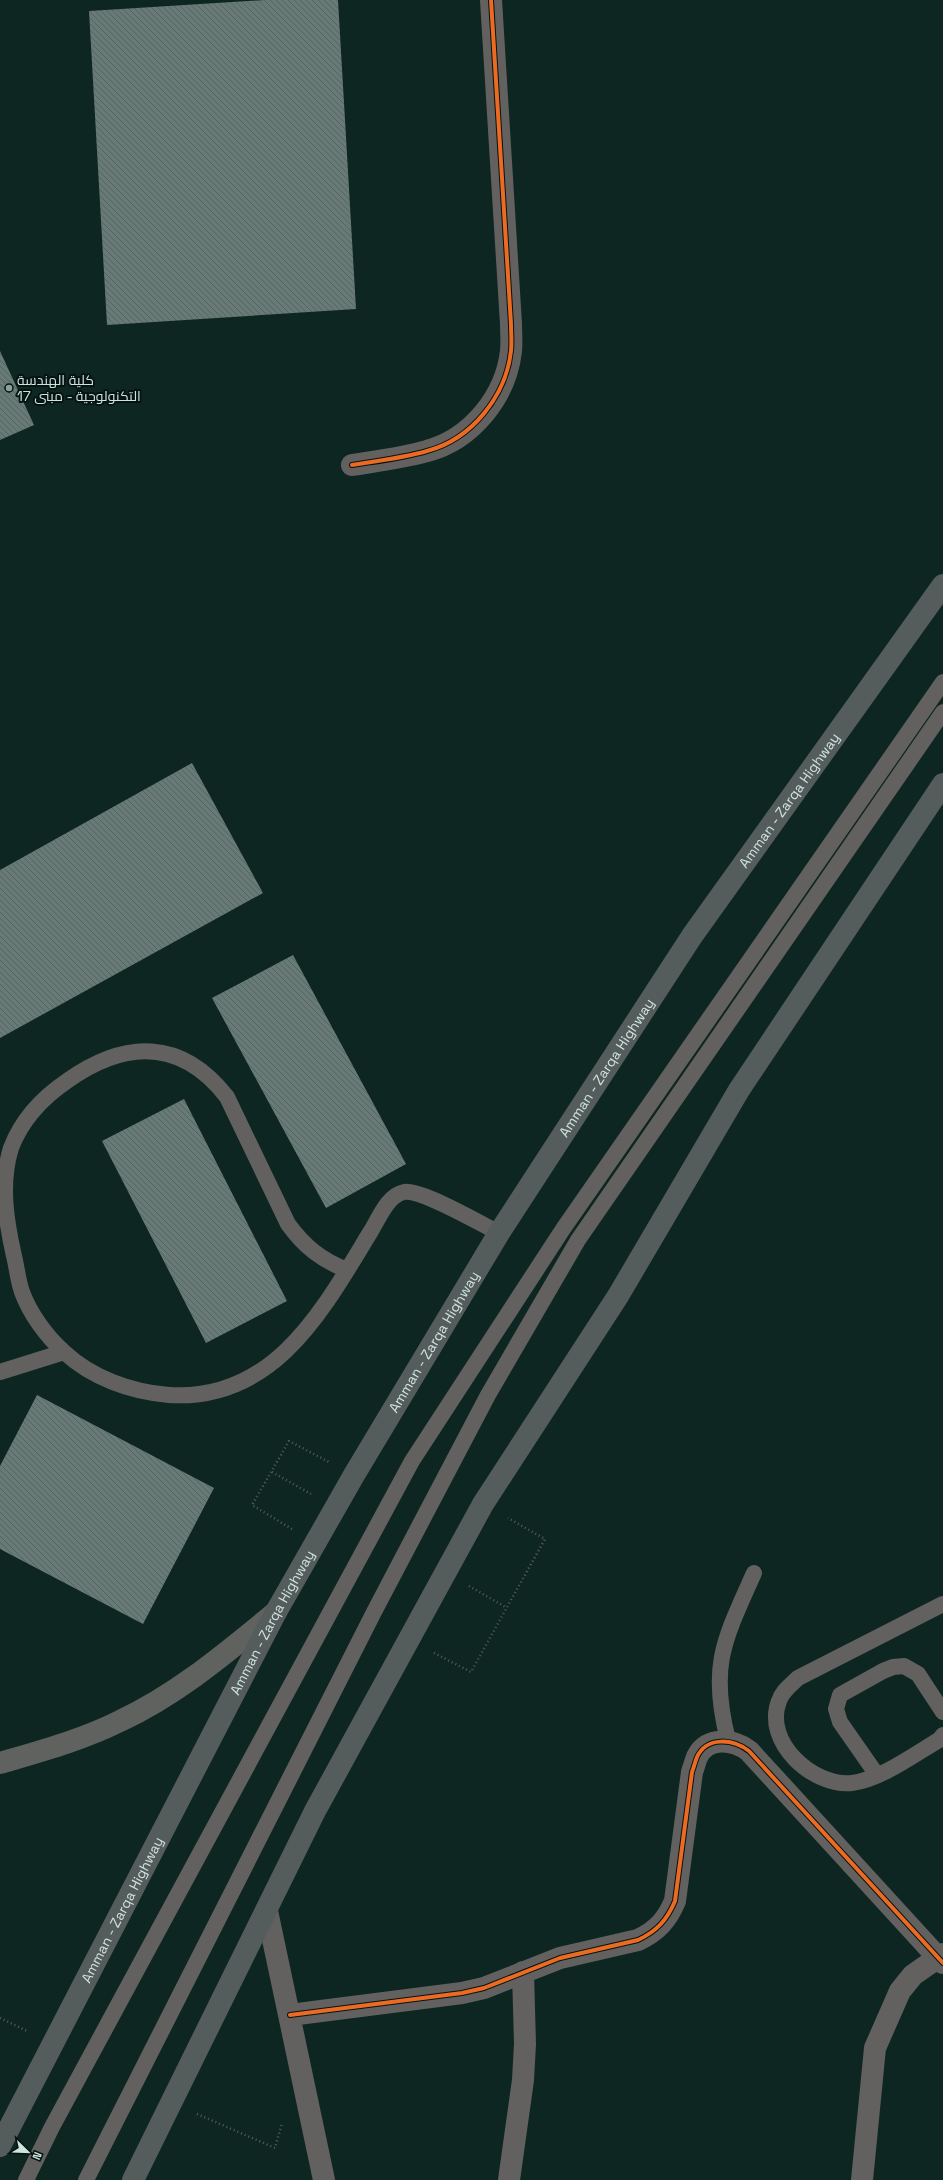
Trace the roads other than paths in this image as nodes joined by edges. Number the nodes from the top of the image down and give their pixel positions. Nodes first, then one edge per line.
1 (491, 0) edge
2 (352, 465) dead end
3 (943, 585) edge
4 (943, 682) edge
5 (943, 712) edge
6 (943, 784) edge
7 (499, 1233) junction
8 (347, 1270) junction
9 (64, 1352) junction
10 (0, 1372) edge
11 (754, 1573) dead end
12 (943, 1604) edge
13 (276, 1612) junction
14 (943, 1712) edge
15 (943, 1735) edge
16 (728, 1740) junction
17 (0, 1763) edge
18 (876, 1775) junction
19 (267, 1911) junction
20 (941, 1958) edge
21 (523, 1972) junction
22 (290, 2015) junction
23 (0, 2146) edge
24 (26, 2180) edge
25 (86, 2180) edge
26 (133, 2180) edge
27 (324, 2180) edge
28 (509, 2180) edge
29 (862, 2180) edge

1 - 2 street
3 - 7 highway, Amman - Zarqa Highway
4 - 24 lane
5 - 25 lane
6 - 19 highway
7 - 8 lane
7 - 13 highway, Amman - Zarqa Highway
8 - 9 lane
8 - 9 lane
9 - 10 lane
11 - 16 lane
12 - 18 lane
13 - 17 main road
13 - 23 highway, Amman - Zarqa Highway
14 - 18 lane
15 - 18 lane
16 - 20 street
16 - 21 street
19 - 22 street
19 - 26 highway
20 - 29 street
21 - 22 street
21 - 28 street
22 - 27 street

